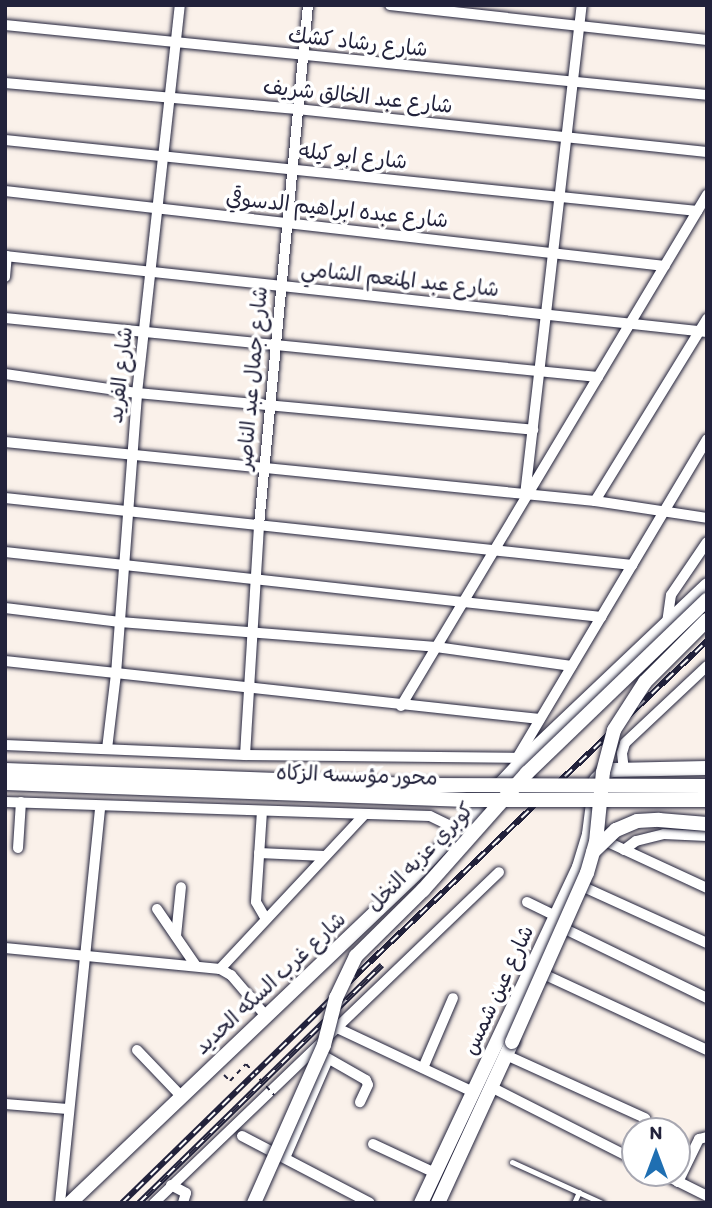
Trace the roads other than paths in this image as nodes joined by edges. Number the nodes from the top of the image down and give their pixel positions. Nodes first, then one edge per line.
1 (180, 5) edge
2 (308, 5) edge
3 (390, 5) edge
4 (582, 5) edge
5 (5, 25) edge
6 (580, 26) junction
7 (707, 40) edge
8 (176, 42) junction
9 (303, 55) junction
10 (5, 83) edge
11 (573, 83) junction
12 (707, 96) edge
13 (170, 97) junction
14 (297, 109) junction
15 (567, 136) junction
16 (5, 140) edge
17 (707, 152) edge
18 (163, 156) junction
19 (291, 169) junction
20 (5, 191) edge
21 (707, 195) edge
22 (560, 197) junction
23 (158, 208) junction
24 (697, 211) junction
25 (285, 223) junction
26 (553, 253) junction
27 (6, 256) edge
28 (665, 266) junction
29 (150, 272) junction
30 (5, 277) edge
31 (279, 286) junction
32 (546, 315) junction
33 (5, 318) edge
34 (707, 319) edge
35 (630, 323) junction
36 (144, 332) junction
37 (703, 332) edge
38 (274, 345) junction
39 (539, 372) junction
40 (5, 374) edge
41 (598, 377) junction
42 (137, 393) junction
43 (269, 405) junction
44 (533, 430) junction
45 (707, 439) edge
46 (5, 442) edge
47 (132, 455) junction
48 (264, 469) junction
49 (526, 496) junction
50 (5, 498) edge
51 (595, 501) junction
52 (128, 512) junction
53 (663, 512) junction
54 (707, 518) edge
55 (259, 525) junction
56 (707, 542) edge
57 (495, 549) junction
58 (5, 552) edge
59 (632, 565) junction
60 (124, 566) junction
61 (254, 580) junction
62 (707, 586) edge
63 (707, 600) edge
64 (464, 601) junction
65 (5, 608) edge
66 (601, 617) junction
67 (707, 620) edge
68 (120, 621) junction
69 (667, 627) junction
70 (252, 632) junction
71 (436, 647) junction
72 (5, 661) edge
73 (572, 666) junction
74 (707, 666) edge
75 (117, 674) junction
76 (249, 688) junction
77 (401, 706) junction
78 (540, 719) junction
79 (5, 744) edge
80 (107, 749) junction
81 (245, 755) junction
82 (521, 758) junction
83 (707, 768) edge
84 (5, 770) edge
85 (624, 770) junction
86 (5, 783) edge
87 (707, 786) edge
88 (707, 800) edge
89 (5, 802) edge
90 (21, 802) junction
91 (100, 806) junction
92 (262, 811) junction
93 (364, 814) junction
94 (707, 824) edge
95 (459, 830) junction
96 (590, 834) junction
97 (707, 836) edge
98 (18, 848) dead end
99 (624, 850) junction
100 (259, 853) junction
101 (593, 853) junction
102 (325, 856) junction
103 (499, 872) dead end
104 (572, 882) junction
105 (181, 887) dead end
106 (707, 888) edge
107 (527, 902) dead end
108 (158, 909) dead end
109 (267, 919) junction
110 (559, 922) junction
111 (176, 937) junction
112 (707, 943) edge
113 (5, 948) edge
114 (83, 956) junction
115 (196, 966) junction
116 (220, 968) junction
117 (531, 968) junction
118 (453, 998) dead end
119 (707, 998) edge
120 (265, 1015) junction
121 (335, 1027) junction
122 (509, 1048) junction
123 (311, 1049) junction
124 (137, 1050) dead end
125 (707, 1050) edge
126 (328, 1059) junction
127 (423, 1068) junction
128 (491, 1087) junction
129 (473, 1092) junction
130 (181, 1096) junction
131 (360, 1102) dead end
132 (5, 1104) edge
133 (68, 1109) junction
134 (643, 1117) edge
135 (242, 1136) dead end
136 (707, 1137) edge
137 (373, 1144) dead end
138 (621, 1153) edge
139 (691, 1155) edge
140 (285, 1158) junction
141 (512, 1162) dead end
142 (435, 1173) junction
143 (171, 1185) junction
144 (688, 1187) edge
145 (579, 1192) junction
146 (707, 1196) edge
147 (60, 1203) edge
148 (70, 1203) edge
149 (154, 1203) edge
150 (183, 1203) edge
151 (254, 1203) edge
152 (370, 1203) edge
153 (421, 1203) edge
154 (438, 1203) edge
155 (574, 1203) edge
156 (602, 1203) edge

1 - 8 street, شارع الفريد
2 - 9 street, شارع جمال عبد الناصر
3 - 6 street
4 - 6 street
5 - 8 street, شارع رشاد كشك
6 - 7 street
6 - 11 street
8 - 9 street, شارع رشاد كشك
8 - 13 street, شارع الفريد
9 - 11 street, شارع رشاد كشك
9 - 14 street, شارع جمال عبد الناصر
10 - 13 street, شارع عبد الخالق شريف
11 - 12 street, شارع رشاد كشك
11 - 15 street
13 - 14 street, شارع عبد الخالق شريف
13 - 18 street, شارع الفريد
14 - 15 street, شارع عبد الخالق شريف
14 - 19 street, شارع جمال عبد الناصر
15 - 17 street, شارع عبد الخالق شريف
15 - 22 street
16 - 18 street, شارع ابو كيله
18 - 19 street, شارع ابو كيله
18 - 23 street, شارع الفريد
19 - 22 street, شارع ابو كيله
19 - 25 street, شارع جمال عبد الناصر
20 - 23 street, شارع عبده ابراهيم الدسوقي
21 - 24 street
22 - 24 street, شارع ابو كيله
22 - 26 street
23 - 25 street, شارع عبده ابراهيم الدسوقي
23 - 29 street, شارع الفريد
24 - 28 street
25 - 26 street, شارع عبده ابراهيم الدسوقي
25 - 31 street, شارع جمال عبد الناصر
26 - 28 street, شارع عبده ابراهيم الدسوقي
26 - 32 street
27 - 29 street, شارع عبد المنعم الشامي
27 - 30 street
28 - 35 street
29 - 31 street, شارع عبد المنعم الشامي
29 - 36 street, شارع الفريد
31 - 32 street, شارع عبد المنعم الشامي
31 - 38 street, شارع جمال عبد الناصر
32 - 35 street, شارع عبد المنعم الشامي
32 - 39 street
33 - 36 street
34 - 37 street
35 - 37 street, شارع عبد المنعم الشامي
35 - 41 street
36 - 38 street
36 - 42 street, شارع الفريد
37 - 51 street
38 - 39 street
38 - 43 street, شارع جمال عبد الناصر
39 - 41 street
39 - 44 street
40 - 42 street
41 - 49 street
42 - 43 street
42 - 47 street, شارع الفريد
43 - 44 street
43 - 48 street, شارع جمال عبد الناصر
44 - 49 street
45 - 53 street
46 - 47 street
47 - 48 street
47 - 52 street, شارع الفريد
48 - 49 street
48 - 55 street, شارع جمال عبد الناصر
49 - 51 street
49 - 57 street
50 - 52 street
51 - 53 street
52 - 55 street
52 - 60 street, شارع الفريد
53 - 54 street
53 - 59 street
55 - 57 street
55 - 61 street, شارع جمال عبد الناصر
56 - 69 street
57 - 59 street
57 - 64 street
58 - 60 street
59 - 66 street
60 - 61 street
60 - 68 street, شارع الفريد
61 - 64 street
61 - 70 street, شارع جمال عبد الناصر
62 - 69 main road, شارع غرب السكه الحديد
63 - 151 main road, كوبري عزبه النخل, bridge
64 - 66 street
64 - 71 street
65 - 68 street
66 - 73 street
67 - 101 main road, bridge
68 - 70 street
68 - 75 street, شارع الفريد
69 - 82 main road, شارع غرب السكه الحديد
70 - 71 street
70 - 76 street, شارع جمال عبد الناصر
71 - 73 street
71 - 77 street
72 - 75 street
73 - 78 street
74 - 85 street
75 - 76 street
75 - 80 street, شارع الفريد
76 - 77 street
76 - 81 street, شارع جمال عبد الناصر
77 - 78 street
78 - 82 street
79 - 80 street
80 - 81 street
81 - 82 street
82 - 95 main road, شارع غرب السكه الحديد
83 - 85 main road
84 - 87 main road, محور مؤسسه الزكاه, bridge
85 - 96 main road, شارع عين شمس
86 - 88 main road, محور مؤسسه الزكاه, bridge
89 - 90 street
90 - 91 street
90 - 98 street
91 - 92 street
91 - 114 street
92 - 93 street
92 - 100 street
93 - 95 street
93 - 102 street
94 - 101 main road, bridge
95 - 120 main road, شارع غرب السكه الحديد
96 - 99 street
96 - 104 main road, شارع عين شمس
97 - 99 street
99 - 106 street
100 - 102 street
100 - 109 street
101 - 110 main road, bridge
102 - 109 street
103 - 121 street
104 - 110 main road, شارع عين شمس
104 - 112 street
105 - 111 street
107 - 110 street
108 - 111 street
109 - 116 street
110 - 117 main road, شارع عين شمس
110 - 119 street
110 - 122 main road, bridge
111 - 115 street
113 - 114 street
114 - 115 street
114 - 133 street
115 - 116 street
116 - 120 street
117 - 125 street
117 - 129 main road, شارع عين شمس
118 - 127 street
120 - 130 main road, شارع غرب السكه الحديد
121 - 123 street
121 - 127 street
122 - 128 main road, شارع عين شمس
122 - 134 street
123 - 126 street
123 - 143 street
124 - 130 street
126 - 131 street
126 - 140 street
127 - 129 street
128 - 138 street
128 - 154 main road, شارع عين شمس
129 - 142 main road, شارع عين شمس
130 - 148 main road, شارع غرب السكه الحديد
132 - 133 street
133 - 147 street
135 - 140 street
136 - 139 street
137 - 142 street
140 - 152 street
141 - 145 lane
142 - 153 main road, شارع عين شمس
143 - 149 street
143 - 150 street
144 - 146 street
145 - 155 lane
145 - 156 lane

